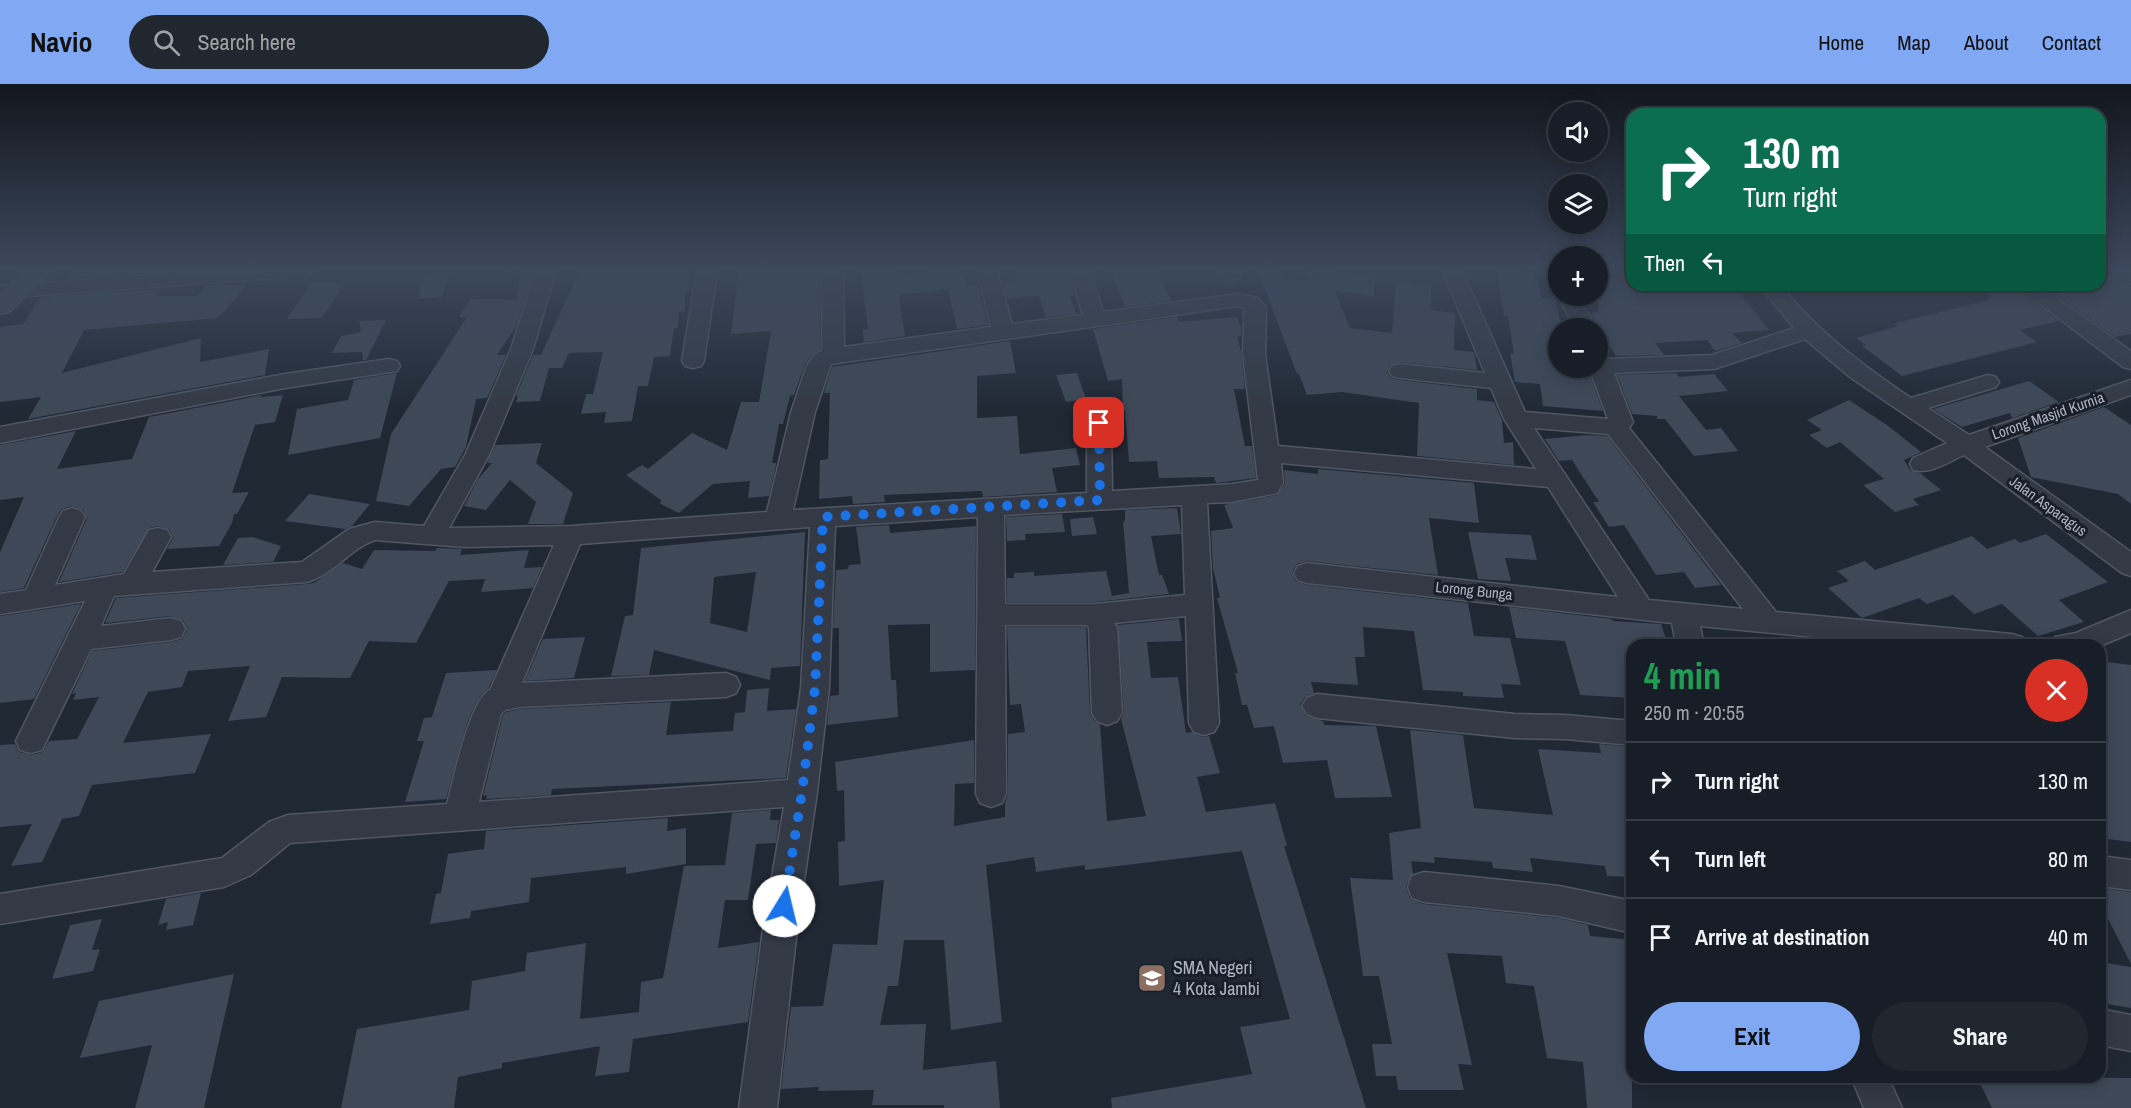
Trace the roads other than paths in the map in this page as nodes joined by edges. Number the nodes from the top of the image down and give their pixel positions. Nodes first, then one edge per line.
1 (531, 318) edge
2 (700, 318) edge
3 (833, 318) edge
4 (999, 318) edge
5 (1111, 318) edge
6 (1255, 318) edge
7 (1472, 318) edge
8 (1798, 318) edge
9 (2070, 318) edge
10 (1095, 320) joint
11 (1809, 330) junction
12 (1003, 332) junction
13 (833, 355) junction
14 (693, 361) dead end
15 (2131, 362) edge
16 (1608, 364) edge
17 (389, 366) dead end
18 (1400, 371) dead end
19 (1604, 378) edge
20 (1498, 382) junction
21 (1988, 382) dead end
22 (2129, 390) edge
23 (1910, 406) junction
24 (1516, 419) junction
25 (1099, 423) dead end
26 (1615, 427) junction
27 (0, 435) edge
28 (1965, 445) junction
29 (1267, 454) junction
30 (1922, 464) dead end
31 (1554, 479) junction
32 (1194, 495) junction
33 (1100, 500) junction
34 (991, 507) junction
35 (72, 517) dead end
36 (823, 517) junction
37 (778, 520) junction
38 (432, 535) junction
39 (571, 535) junction
40 (158, 537) dead end
41 (2131, 566) edge
42 (1307, 573) dead end
43 (134, 583) junction
44 (104, 588) junction
45 (36, 599) junction
46 (0, 604) edge
47 (1198, 604) junction
48 (1641, 610) junction
49 (1095, 614) junction
50 (1684, 614) junction
51 (991, 615) junction
52 (2131, 621) edge
53 (1768, 622) junction
54 (171, 629) dead end
55 (82, 639) junction
56 (1689, 639) edge
57 (1948, 639) edge
58 (2088, 639) edge
59 (726, 685) dead end
60 (501, 698) junction
61 (1317, 706) dead end
62 (1107, 713) dead end
63 (1204, 723) dead end
64 (1626, 732) edge
65 (31, 741) dead end
66 (802, 792) junction
67 (991, 794) dead end
68 (459, 817) junction
69 (2106, 873) edge
70 (2131, 875) edge
71 (1424, 887) dead end
72 (0, 909) edge
73 (1626, 916) edge
74 (2106, 1029) edge
75 (2131, 1033) edge
76 (1872, 1083) edge
77 (758, 1108) edge
78 (1883, 1108) edge

1 - 38 street
2 - 14 street
3 - 13 street
4 - 12 street
5 - 10 street
6 - 29 street
7 - 20 street
8 - 11 street, Jalan Asparagus
9 - 15 street
10 - 12 street
11 - 16 street
11 - 23 street, Jalan Asparagus
12 - 13 street
13 - 37 street
17 - 27 street
18 - 20 street
19 - 26 street
20 - 24 street
21 - 23 street
22 - 28 street, Lorong Masjid Kurnia
23 - 28 street, Jalan Asparagus
24 - 26 street
24 - 31 street
25 - 33 street
26 - 53 street
28 - 30 street, Lorong Masjid Kurnia
28 - 41 street, Jalan Asparagus
29 - 31 street
29 - 32 street
31 - 48 street
32 - 33 street
32 - 47 street
33 - 34 street
34 - 36 street
34 - 51 street
35 - 45 street
36 - 37 street
36 - 66 street
37 - 39 street
38 - 39 street
38 - 43 street
39 - 60 street
40 - 43 street
42 - 48 street, Lorong Bunga
43 - 44 street
44 - 45 street
44 - 55 street
45 - 46 street
47 - 49 street
47 - 63 street
48 - 50 street, Lorong Bunga
49 - 51 street
49 - 62 street
50 - 53 street, Lorong Bunga
50 - 56 street
51 - 67 street
52 - 58 street
53 - 57 street, Lorong Bunga
54 - 55 street
55 - 65 street
59 - 60 street
60 - 68 street
61 - 64 street
66 - 68 street
66 - 77 street
68 - 72 street
69 - 70 street
71 - 73 street
74 - 75 street
76 - 78 street

